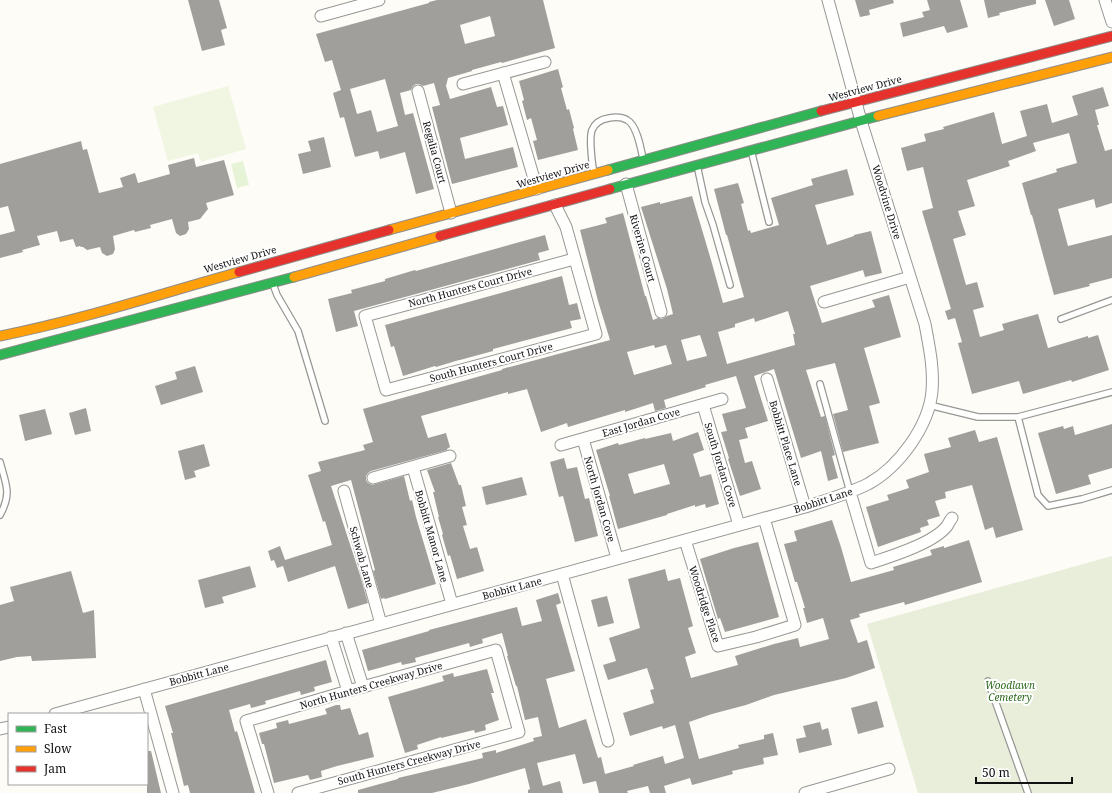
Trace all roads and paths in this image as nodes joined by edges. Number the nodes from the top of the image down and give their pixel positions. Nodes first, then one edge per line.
1 (379, 0) edge
2 (828, 0) edge
3 (1105, 0) edge
4 (354, 3) edge
5 (322, 16) dead end
6 (1112, 22) edge
7 (1112, 36) edge
8 (1112, 57) edge
9 (545, 62) dead end
10 (503, 73) junction
11 (463, 84) dead end
12 (418, 91) dead end
13 (856, 101) junction
14 (861, 121) junction
15 (751, 150) junction
16 (697, 165) junction
17 (649, 166) junction
18 (594, 174) junction
19 (626, 184) junction
20 (537, 189) junction
21 (556, 205) junction
22 (451, 213) junction
23 (769, 222) dead end
24 (423, 231) junction
25 (574, 259) junction
26 (910, 277) junction
27 (197, 283) junction
28 (273, 283) junction
29 (730, 285) dead end
30 (1112, 300) edge
31 (202, 302) junction
32 (824, 302) dead end
33 (661, 312) dead end
34 (1061, 319) dead end
35 (0, 336) edge
36 (0, 355) edge
37 (767, 379) dead end
38 (820, 384) dead end
39 (386, 390) joint
40 (1112, 392) edge
41 (722, 399) dead end
42 (702, 405) junction
43 (929, 405) junction
44 (1018, 417) junction
45 (326, 421) dead end
46 (583, 439) junction
47 (560, 445) dead end
48 (450, 456) dead end
49 (0, 462) edge
50 (413, 467) junction
51 (373, 478) dead end
52 (1112, 490) edge
53 (344, 491) dead end
54 (850, 492) junction
55 (805, 507) junction
56 (0, 515) edge
57 (764, 518) junction
58 (952, 518) dead end
59 (739, 525) junction
60 (685, 540) junction
61 (617, 558) junction
62 (562, 574) junction
63 (452, 604) junction
64 (381, 624) junction
65 (346, 634) junction
66 (332, 638) junction
67 (988, 681) dead end
68 (363, 687) junction
69 (144, 689) junction
70 (348, 691) junction
71 (59, 713) edge
72 (519, 732) joint
73 (608, 741) dead end
74 (889, 769) dead end
75 (173, 793) edge
76 (268, 793) edge
77 (298, 793) edge
78 (805, 793) edge
79 (1028, 793) edge

1 - 4 street
2 - 13 street, Woodvine Drive
3 - 6 street
4 - 5 street
7 - 13 main road, Westview Drive
8 - 14 main road, Westview Drive
9 - 10 street
10 - 11 street
10 - 20 street
12 - 22 street, Regalia Court
13 - 14 street, Woodvine Drive
13 - 17 main road, Westview Drive
14 - 15 main road, Westview Drive
14 - 26 street, Woodvine Drive
15 - 16 main road, Westview Drive
15 - 23 lane
16 - 17 main road, Westview Drive
16 - 29 lane
17 - 18 main road, Westview Drive
17 - 18 lane
17 - 19 main road, Westview Drive
18 - 20 main road, Westview Drive
19 - 21 main road, Westview Drive
19 - 33 street, Riverine Court
20 - 22 main road, Westview Drive
21 - 24 main road, Westview Drive
21 - 25 street
22 - 24 main road, Westview Drive
24 - 27 main road, Westview Drive
24 - 28 main road, Westview Drive
25 - 39 street, North Hunters Court Drive
25 - 39 street, South Hunters Court Drive
26 - 32 street
26 - 43 street, Woodvine Drive
27 - 31 main road
27 - 35 main road, Westview Drive
28 - 31 main road, Westview Drive
28 - 45 lane
30 - 34 lane
31 - 36 main road, Westview Drive
37 - 55 street, Bobbitt Place Lane
38 - 54 lane
40 - 44 lane
41 - 42 street, East Jordan Cove
42 - 46 street, East Jordan Cove
42 - 59 street, South Jordan Cove
43 - 44 lane
43 - 54 street, Bobbitt Lane
44 - 52 lane
46 - 47 street, East Jordan Cove
46 - 61 street, North Jordan Cove
48 - 50 street
49 - 56 lane
50 - 51 street
50 - 63 street, Bobbitt Manor Lane
53 - 64 street, Schwab Lane
54 - 55 street, Bobbitt Lane
54 - 58 street
55 - 57 street, Bobbitt Lane
57 - 59 street, Bobbitt Lane
57 - 60 street, Woodridge Place
59 - 60 street, Bobbitt Lane
60 - 61 street, Bobbitt Lane
61 - 62 street, Bobbitt Lane
62 - 63 street, Bobbitt Lane
62 - 73 street
63 - 64 street, Bobbitt Lane
64 - 65 street, Bobbitt Lane
65 - 66 street, Bobbitt Lane
65 - 68 street
66 - 69 street, Bobbitt Lane
66 - 70 street
67 - 79 lane
68 - 70 street, North Hunters Creekway Drive
68 - 72 street, North Hunters Creekway Drive
69 - 71 street, Bobbitt Lane
69 - 75 street
70 - 76 street, North Hunters Creekway Drive
72 - 77 street, South Hunters Creekway Drive
74 - 78 street

